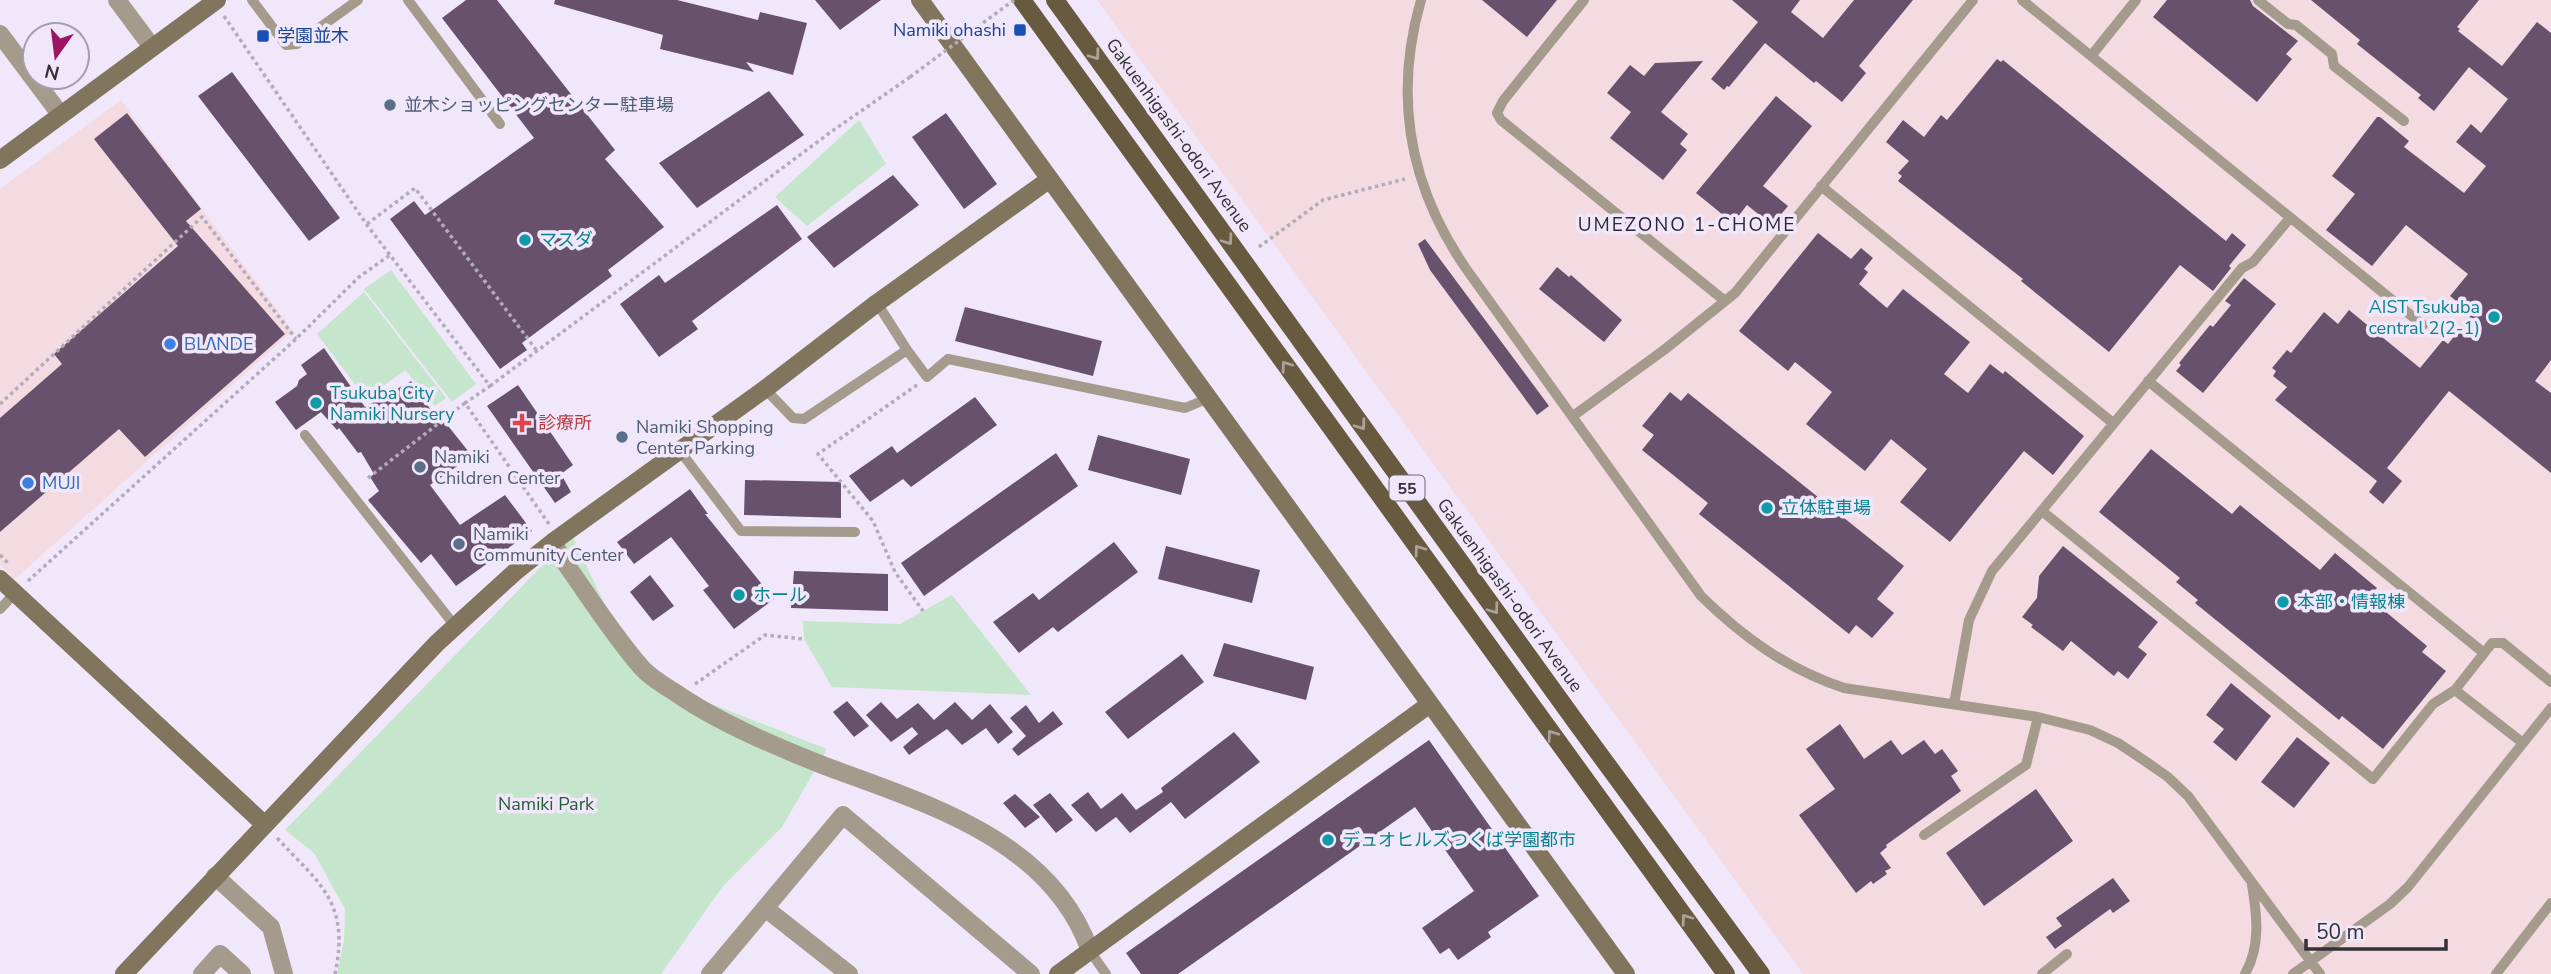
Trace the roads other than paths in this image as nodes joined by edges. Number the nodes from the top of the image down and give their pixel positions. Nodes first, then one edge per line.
1 (117, 0) edge
2 (252, 0) edge
3 (358, 0) edge
4 (408, 0) edge
5 (920, 0) edge
6 (1022, 0) edge
7 (1055, 0) edge
8 (1421, 0) edge
9 (1584, 0) edge
10 (1973, 0) edge
11 (2022, 0) edge
12 (2136, 0) edge
13 (2258, 0) edge
14 (216, 1) edge
15 (0, 34) edge
16 (152, 47) junction
17 (2091, 56) junction
18 (60, 114) junction
19 (2404, 121) dead end
20 (500, 124) dead end
21 (0, 160) edge
22 (1050, 179) junction
23 (1821, 186) junction
24 (2290, 218) junction
25 (1725, 301) junction
26 (877, 303) junction
27 (2423, 325) dead end
28 (907, 350) junction
29 (2148, 381) junction
30 (765, 389) junction
31 (1209, 398) junction
32 (1573, 416) junction
33 (2113, 423) junction
34 (305, 435) dead end
35 (680, 451) junction
36 (2042, 511) junction
37 (855, 532) dead end
38 (554, 541) junction
39 (0, 579) edge
40 (15, 593) junction
41 (0, 609) edge
42 (455, 626) junction
43 (2484, 653) junction
44 (2551, 682) edge
45 (2455, 690) junction
46 (1430, 704) junction
47 (1954, 704) junction
48 (2551, 708) edge
49 (2038, 717) junction
50 (2523, 743) junction
51 (264, 824) junction
52 (1924, 835) dead end
53 (215, 876) junction
54 (2252, 881) junction
55 (2551, 903) edge
56 (765, 908) junction
57 (1090, 951) junction
58 (2067, 954) dead end
59 (2311, 961) junction
60 (124, 974) edge
61 (202, 974) edge
62 (242, 974) edge
63 (284, 974) edge
64 (710, 974) edge
65 (849, 974) edge
66 (1031, 974) edge
67 (1058, 974) edge
68 (1107, 974) edge
69 (1626, 974) edge
70 (1726, 974) edge
71 (1761, 974) edge
72 (2042, 974) edge
73 (2245, 974) edge
74 (2293, 974) edge
75 (2320, 974) edge
76 (2496, 974) edge

1 - 16 street
2 - 3 lane
4 - 20 lane
5 - 22 street
70 -> 6 main road, 55
7 -> 71 main road, Gakuenhigashi-odori Avenue / 55
8 - 32 lane
9 - 25 lane
10 - 23 lane
11 - 17 lane
12 - 17 lane
13 - 19 lane
14 - 16 street
15 - 18 street
16 - 18 street
17 - 24 lane
18 - 21 street
22 - 26 street
22 - 31 street
23 - 25 lane
23 - 33 lane
24 - 27 lane
24 - 29 lane
25 - 32 lane
26 - 28 lane
26 - 30 street
28 - 30 lane
28 - 31 lane
29 - 33 lane
29 - 43 lane
30 - 35 street
31 - 46 street
32 - 47 lane
33 - 36 lane
34 - 42 lane
35 - 37 lane
35 - 38 street
36 - 45 lane
36 - 47 lane
38 - 42 street
38 - 57 street
39 - 40 street
40 - 41 lane
40 - 51 street
42 - 51 street
43 - 44 lane
43 - 45 lane
45 - 50 lane
46 - 57 street
46 - 69 street
47 - 49 lane
48 - 50 lane
49 - 52 lane
49 - 54 lane
50 - 59 lane
51 - 53 street
53 - 60 street
53 - 63 street
54 - 59 lane
54 - 73 lane
55 - 76 lane
56 - 64 street
56 - 65 street
56 - 66 street
57 - 67 street
57 - 68 lane
58 - 72 lane
59 - 74 lane
59 - 75 lane
61 - 62 street

